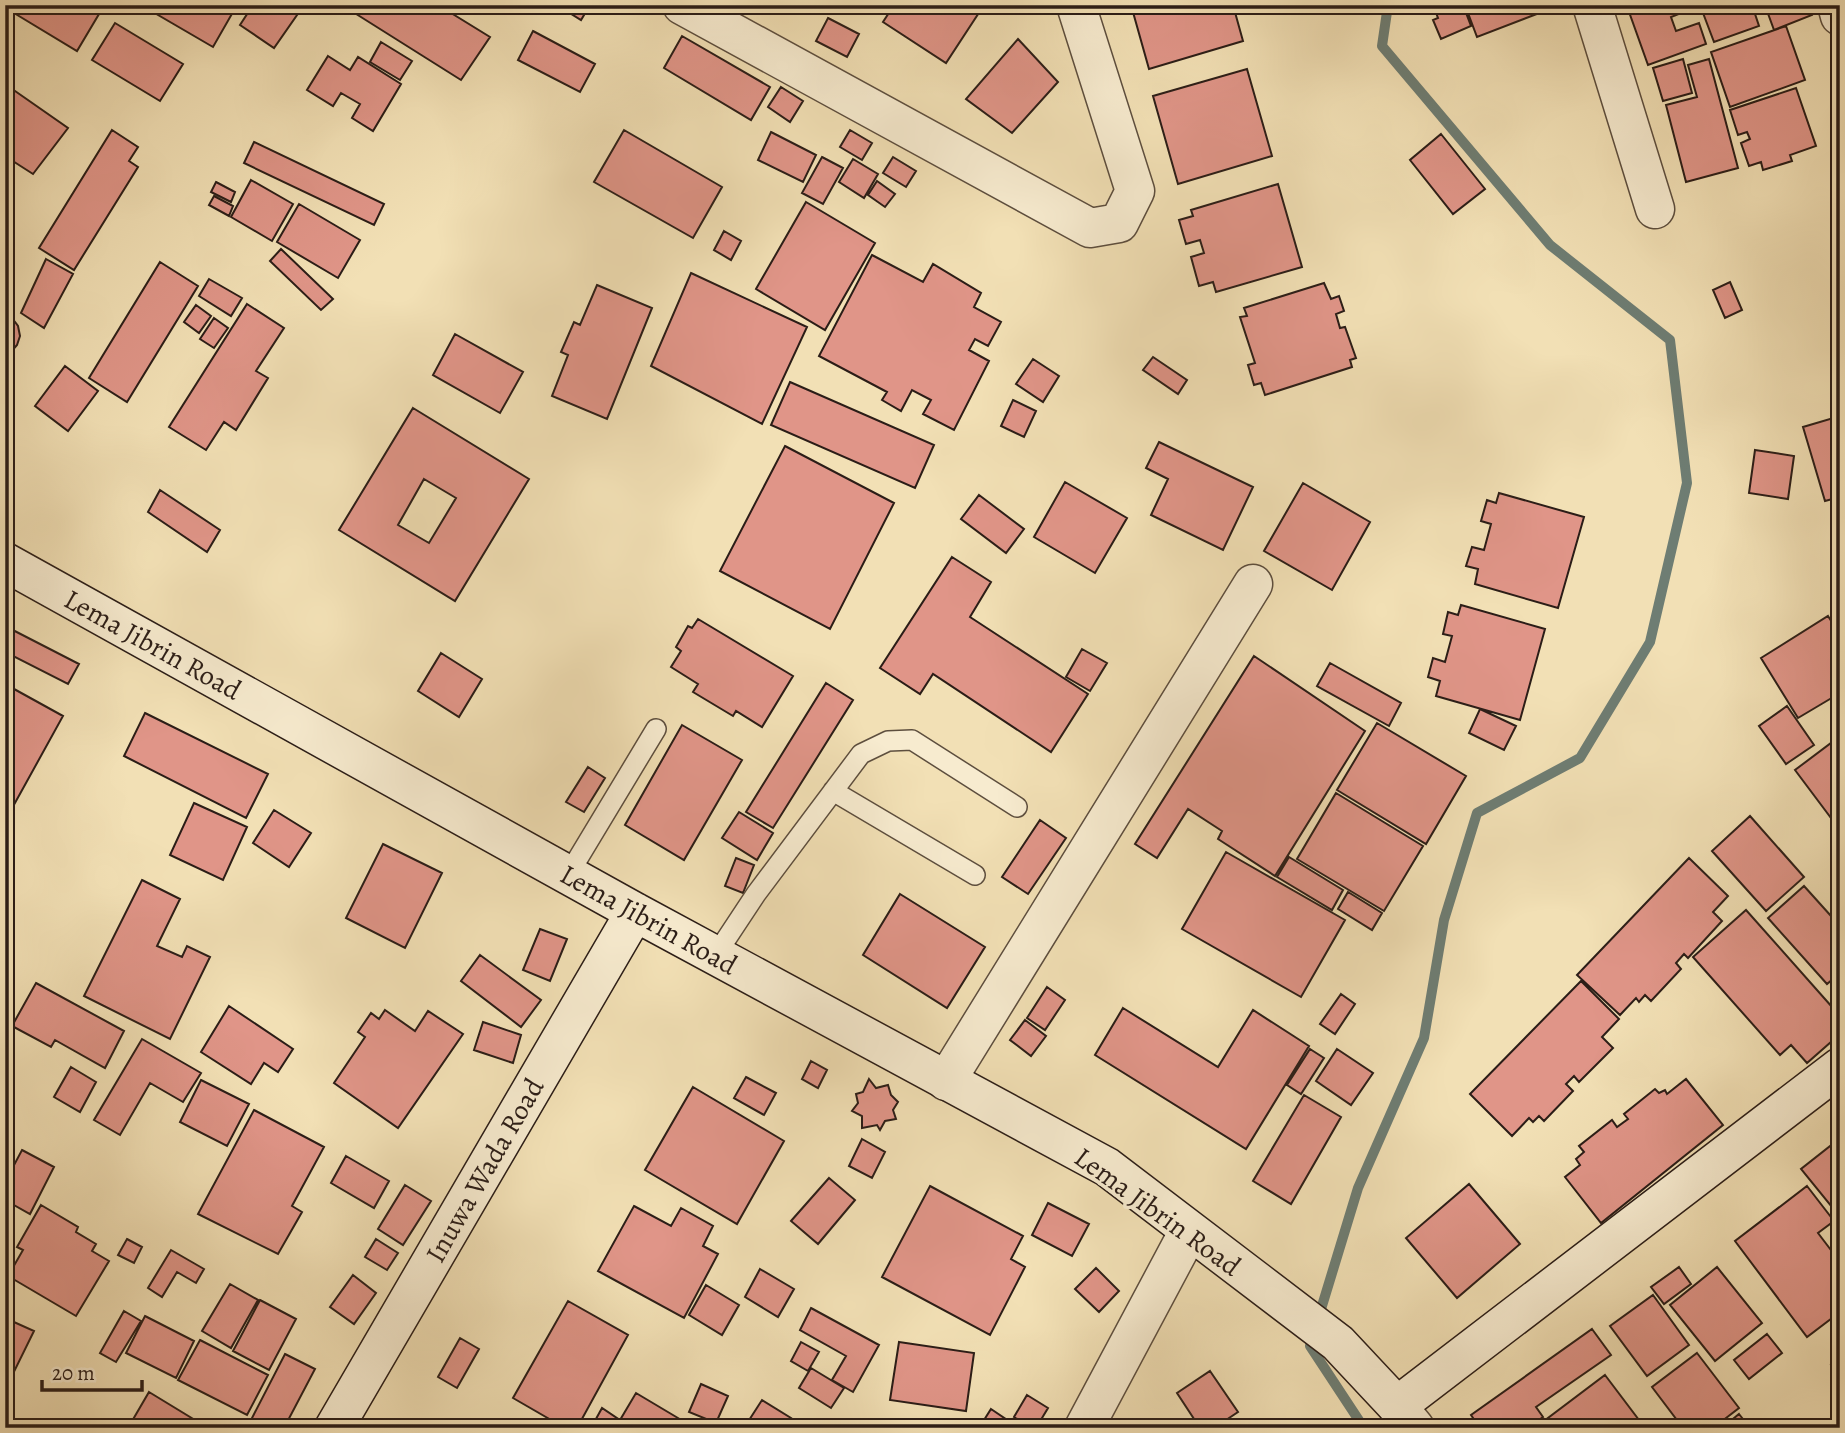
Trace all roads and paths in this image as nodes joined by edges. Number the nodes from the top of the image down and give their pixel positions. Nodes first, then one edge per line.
1 (682, 5) edge
2 (1076, 5) edge
3 (1592, 5) edge
4 (1837, 5) edge
5 (1840, 16) edge
6 (1655, 209) dead end
7 (5, 562) edge
8 (1253, 583) dead end
9 (656, 729) dead end
10 (833, 791) junction
11 (1017, 807) dead end
12 (975, 874) dead end
13 (568, 876) junction
14 (635, 912) junction
15 (715, 956) junction
16 (1840, 1068) edge
17 (946, 1080) junction
18 (1189, 1231) junction
19 (1406, 1417) edge
20 (334, 1428) edge
21 (1084, 1428) edge

1 - 2 street
3 - 6 street
4 - 5 street
7 - 13 street, Lema Jibrin Road
8 - 17 street
9 - 13 lane
10 - 11 lane
10 - 12 lane
10 - 15 lane
13 - 14 street, Lema Jibrin Road
14 - 15 street, Lema Jibrin Road
14 - 20 street, Inuwa Wada Road
15 - 17 street, Lema Jibrin Road
16 - 19 street
17 - 18 street, Lema Jibrin Road
18 - 19 street, Lema Jibrin Road
18 - 21 street

